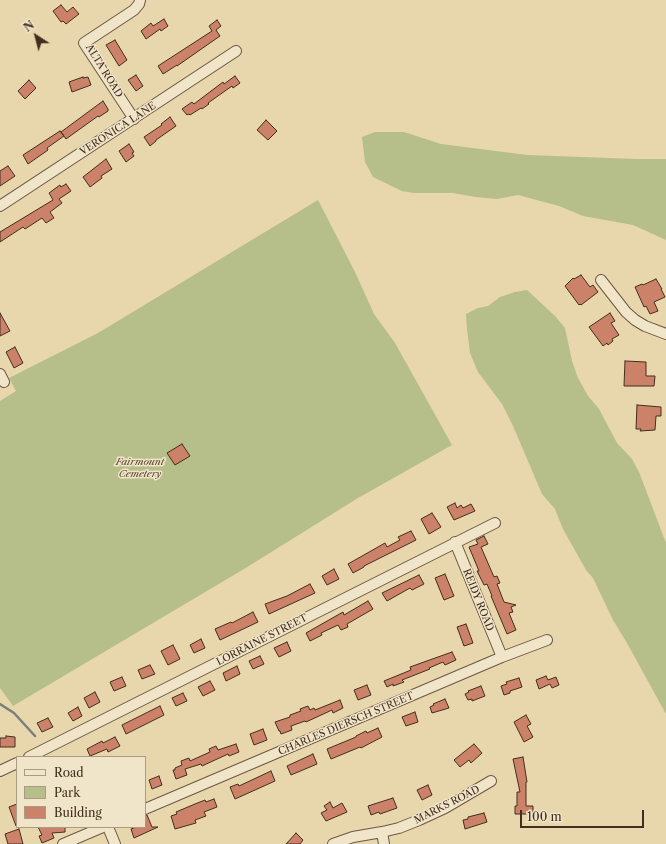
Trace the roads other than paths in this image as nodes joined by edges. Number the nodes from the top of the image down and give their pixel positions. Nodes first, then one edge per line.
1 (140, 0) edge
2 (236, 52) dead end
3 (134, 119) junction
4 (0, 206) edge
5 (601, 280) dead end
6 (666, 334) edge
7 (495, 523) dead end
8 (455, 542) junction
9 (547, 640) dead end
10 (502, 657) junction
11 (31, 756) edge
12 (16, 764) edge
13 (0, 772) edge
14 (491, 781) dead end
15 (146, 809) edge
16 (101, 828) edge
17 (108, 828) edge
18 (382, 832) junction
19 (63, 844) edge
20 (115, 844) edge
21 (333, 844) edge
22 (384, 844) edge

1 - 3 street, ALTA ROAD
2 - 3 street, VERONICA LANE
3 - 4 street, VERONICA LANE
5 - 6 street
7 - 8 street, LORRAINE STREET
8 - 10 street, REIDY ROAD
8 - 11 street, LORRAINE STREET
9 - 10 street, CHARLES DIERSCH STREET
10 - 15 street, CHARLES DIERSCH STREET
12 - 13 street
14 - 18 street, MARKS ROAD
16 - 19 street
17 - 20 street
18 - 21 street, MARKS ROAD
18 - 22 street

